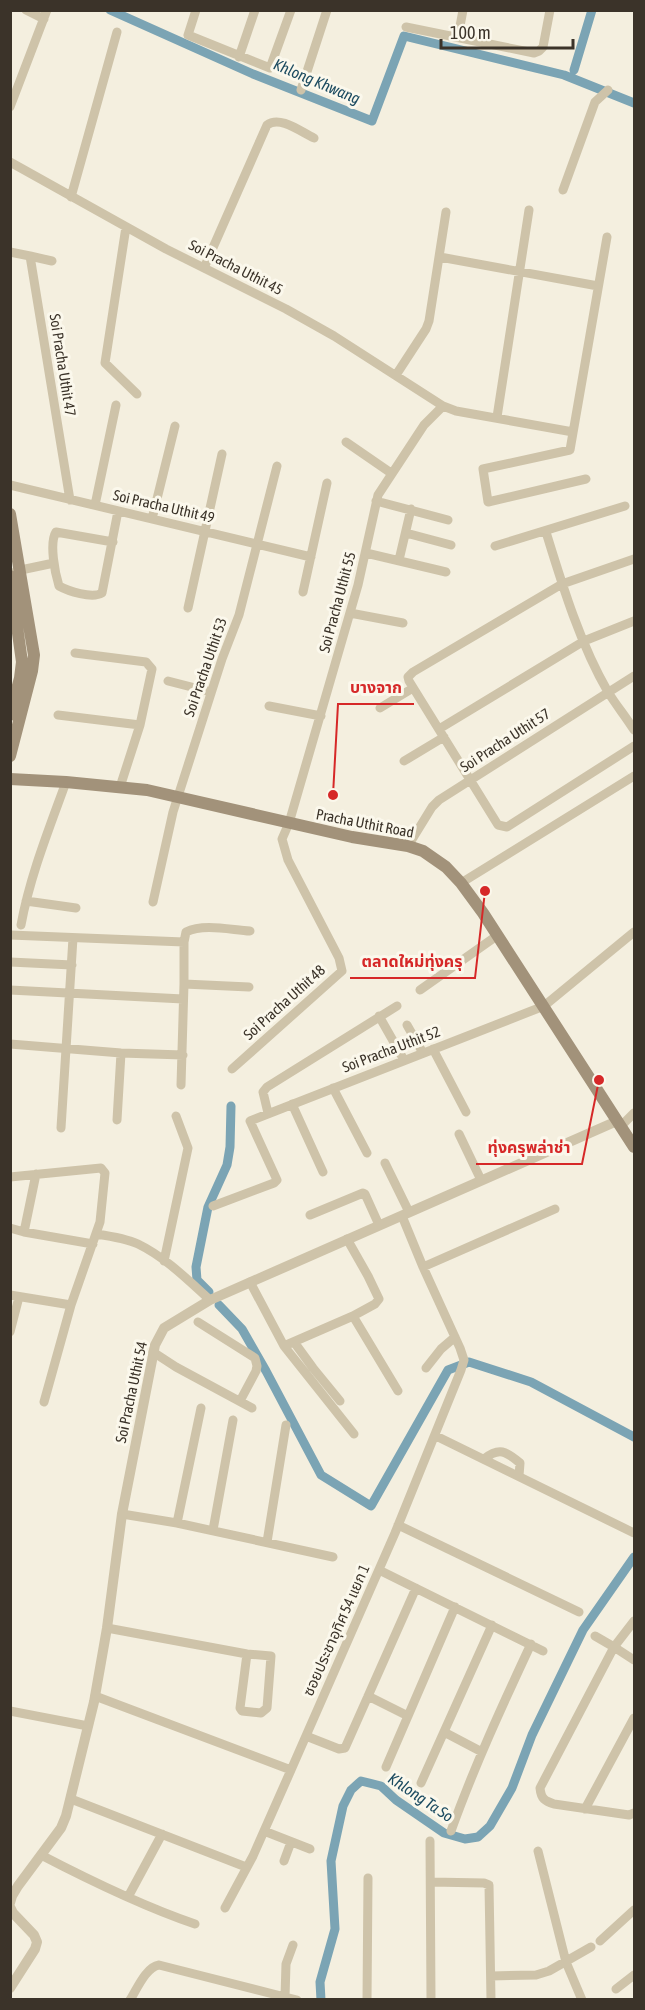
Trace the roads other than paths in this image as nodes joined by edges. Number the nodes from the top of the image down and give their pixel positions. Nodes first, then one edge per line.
1 (26, 10) edge
2 (196, 10) edge
3 (255, 10) edge
4 (291, 10) edge
5 (327, 10) edge
6 (463, 10) edge
7 (550, 10) edge
8 (45, 15) edge
9 (406, 27) dead end
10 (117, 32) dead end
11 (458, 37) junction
12 (239, 57) junction
13 (301, 90) dead end
14 (606, 92) dead end
15 (10, 107) edge
16 (314, 138) dead end
17 (10, 162) edge
18 (563, 190) dead end
19 (71, 197) junction
20 (529, 210) dead end
21 (446, 212) dead end
22 (126, 227) junction
23 (607, 237) dead end
24 (10, 252) edge
25 (30, 256) junction
26 (440, 257) junction
27 (52, 261) dead end
28 (204, 268) junction
29 (519, 271) junction
30 (598, 285) junction
31 (396, 375) junction
32 (137, 394) dead end
33 (116, 405) dead end
34 (443, 406) junction
35 (497, 417) junction
36 (175, 426) dead end
37 (573, 432) junction
38 (346, 442) dead end
39 (222, 454) dead end
40 (276, 466) dead end
41 (391, 473) junction
42 (586, 479) dead end
43 (327, 483) dead end
44 (10, 485) edge
45 (70, 500) junction
46 (376, 501) junction
47 (95, 505) junction
48 (625, 506) dead end
49 (411, 509) junction
50 (118, 511) junction
51 (11, 518) edge
52 (152, 519) junction
53 (448, 520) dead end
54 (206, 531) junction
55 (546, 532) junction
56 (406, 533) junction
57 (113, 542) junction
58 (258, 545) junction
59 (451, 545) dead end
60 (495, 546) dead end
61 (366, 553) junction
62 (311, 557) junction
63 (634, 559) edge
64 (399, 560) junction
65 (54, 562) junction
66 (446, 572) dead end
67 (15, 580) edge
68 (562, 584) junction
69 (303, 592) dead end
70 (189, 608) dead end
71 (350, 613) junction
72 (634, 621) edge
73 (403, 623) dead end
74 (584, 641) junction
75 (75, 653) dead end
76 (634, 676) edge
77 (168, 681) dead end
78 (413, 688) junction
79 (211, 692) junction
80 (608, 692) junction
81 (269, 706) dead end
82 (380, 708) dead end
83 (10, 715) edge
84 (58, 715) dead end
85 (321, 716) junction
86 (140, 725) junction
87 (634, 730) edge
88 (441, 733) junction
89 (634, 746) edge
90 (10, 756) edge
91 (404, 761) dead end
92 (634, 776) edge
93 (10, 779) edge
94 (470, 779) junction
95 (66, 782) junction
96 (120, 787) junction
97 (178, 798) junction
98 (289, 824) junction
99 (408, 846) junction
100 (461, 883) junction
101 (26, 901) junction
102 (153, 902) dead end
103 (76, 908) dead end
104 (21, 925) dead end
105 (250, 931) dead end
106 (634, 932) edge
107 (10, 935) edge
108 (498, 935) junction
109 (73, 938) junction
110 (184, 942) junction
111 (10, 962) edge
112 (72, 965) junction
113 (184, 984) junction
114 (249, 987) dead end
115 (10, 990) edge
116 (420, 990) dead end
117 (70, 993) junction
118 (183, 999) junction
119 (397, 1006) dead end
120 (544, 1006) junction
121 (379, 1016) junction
122 (406, 1025) dead end
123 (10, 1044) edge
124 (67, 1049) junction
125 (428, 1051) junction
126 (122, 1053) junction
127 (183, 1055) junction
128 (404, 1060) junction
129 (232, 1069) dead end
130 (181, 1085) dead end
131 (333, 1088) junction
132 (292, 1104) junction
133 (466, 1112) dead end
134 (268, 1113) junction
135 (634, 1113) edge
136 (176, 1116) dead end
137 (117, 1120) dead end
138 (619, 1123) junction
139 (61, 1128) dead end
140 (459, 1134) dead end
141 (634, 1147) edge
142 (368, 1153) dead end
143 (385, 1163) dead end
144 (323, 1172) dead end
145 (36, 1174) junction
146 (10, 1177) edge
147 (481, 1180) junction
148 (213, 1206) dead end
149 (555, 1209) dead end
150 (406, 1214) junction
151 (310, 1215) dead end
152 (379, 1225) junction
153 (10, 1228) edge
154 (24, 1232) junction
155 (94, 1239) junction
156 (347, 1239) junction
157 (164, 1261) junction
158 (423, 1267) junction
159 (250, 1282) junction
160 (15, 1296) edge
161 (210, 1300) junction
162 (71, 1305) junction
163 (353, 1316) junction
164 (198, 1322) dead end
165 (10, 1332) edge
166 (455, 1337) junction
167 (294, 1342) junction
168 (284, 1346) junction
169 (153, 1352) junction
170 (426, 1368) dead end
171 (398, 1391) dead end
172 (240, 1401) junction
173 (340, 1401) dead end
174 (44, 1402) dead end
175 (201, 1408) dead end
176 (252, 1408) dead end
177 (233, 1420) dead end
178 (286, 1425) dead end
179 (354, 1434) dead end
180 (436, 1437) junction
181 (122, 1514) junction
182 (177, 1523) junction
183 (398, 1525) junction
184 (213, 1530) junction
185 (634, 1533) edge
186 (267, 1542) junction
187 (333, 1557) dead end
188 (379, 1570) junction
189 (416, 1588) junction
190 (455, 1607) junction
191 (579, 1612) dead end
192 (634, 1621) edge
193 (492, 1625) junction
194 (107, 1628) junction
195 (595, 1636) dead end
196 (531, 1644) junction
197 (614, 1647) junction
198 (543, 1651) dead end
199 (247, 1653) junction
200 (634, 1660) edge
201 (95, 1696) junction
202 (368, 1696) junction
203 (10, 1711) edge
204 (408, 1716) junction
205 (634, 1718) edge
206 (88, 1726) junction
207 (444, 1732) junction
208 (306, 1736) junction
209 (482, 1752) junction
210 (386, 1767) dead end
211 (291, 1770) junction
212 (422, 1783) dead end
213 (71, 1799) junction
214 (585, 1809) junction
215 (634, 1813) edge
216 (264, 1832) junction
217 (451, 1832) dead end
218 (162, 1834) junction
219 (430, 1841) dead end
220 (291, 1842) junction
221 (310, 1849) dead end
222 (538, 1851) dead end
223 (41, 1855) junction
224 (284, 1861) dead end
225 (246, 1867) junction
226 (369, 1878) dead end
227 (430, 1882) junction
228 (14, 1883) edge
229 (128, 1897) junction
230 (10, 1905) edge
231 (225, 1908) dead end
232 (634, 1910) edge
233 (195, 1924) dead end
234 (600, 1941) dead end
235 (294, 1945) dead end
236 (591, 1947) dead end
237 (566, 1962) junction
238 (634, 1975) edge
239 (491, 1976) junction
240 (10, 1988) edge
241 (616, 1989) dead end
242 (134, 1998) edge
243 (285, 1998) edge
244 (297, 2000) edge
245 (367, 2000) edge
246 (431, 2000) edge
247 (491, 2000) edge
248 (582, 2000) edge

1 - 8 street
2 - 12 street
3 - 12 street
4 - 12 street
5 - 13 street
6 - 11 street
7 - 11 street
8 - 15 street
9 - 11 street
10 - 19 street
14 - 18 street
16 - 28 street
17 - 19 street, Soi Pracha Uthit 45
19 - 22 street, Soi Pracha Uthit 45
20 - 29 street
21 - 26 street
22 - 28 street, Soi Pracha Uthit 45
22 - 32 street
23 - 30 street
24 - 25 street
25 - 27 street
25 - 45 street, Soi Pracha Uthit 47
26 - 29 street
26 - 31 street
28 - 31 street, Soi Pracha Uthit 45
29 - 30 street
29 - 35 street
30 - 37 street
31 - 34 street, Soi Pracha Uthit 45
33 - 47 street
34 - 35 street, Soi Pracha Uthit 45
34 - 41 street, Soi Pracha Uthit 55
35 - 37 street, Soi Pracha Uthit 45
36 - 52 street
37 - 42 street
38 - 41 street
39 - 54 street
40 - 58 street, Soi Pracha Uthit 53
41 - 46 street, Soi Pracha Uthit 55
43 - 62 street
44 - 45 street, Soi Pracha Uthit 49
45 - 47 street, Soi Pracha Uthit 49
46 - 49 street
46 - 61 street, Soi Pracha Uthit 55
47 - 50 street, Soi Pracha Uthit 49
48 - 55 street
49 - 53 street
49 - 56 street
50 - 52 street, Soi Pracha Uthit 49
50 - 57 street
51 - 67 main road
52 - 54 street, Soi Pracha Uthit 49
54 - 58 street, Soi Pracha Uthit 49
54 - 70 street
55 - 60 street
55 - 68 street
56 - 59 street
56 - 64 street
57 - 65 street
57 - 65 street
58 - 62 street, Soi Pracha Uthit 49
58 - 79 street, Soi Pracha Uthit 53
61 - 64 street
61 - 71 street, Soi Pracha Uthit 55
62 - 69 street
63 - 68 street
64 - 66 street
65 - 67 street
67 - 83 main road
67 - 90 main road
68 - 74 street
68 - 78 street
71 - 73 street
71 - 85 street, Soi Pracha Uthit 55
72 - 74 street
74 - 80 street
74 - 88 street
75 - 86 street
76 - 80 street, Soi Pracha Uthit 57
77 - 79 street
78 - 82 street
78 - 88 street
79 - 97 street, Soi Pracha Uthit 53
80 - 87 street
80 - 94 street, Soi Pracha Uthit 57
81 - 85 street
84 - 86 street
85 - 98 street, Soi Pracha Uthit 55
86 - 96 street
88 - 91 street
88 - 94 street
89 - 94 street
92 - 100 street
93 - 95 main road, Pracha Uthit Road
94 - 99 street, Soi Pracha Uthit 57
95 - 96 main road, Pracha Uthit Road
95 - 101 street
96 - 97 main road, Pracha Uthit Road
97 - 98 main road, Pracha Uthit Road
97 - 102 street, Soi Pracha Uthit 53
98 - 99 main road, Pracha Uthit Road
98 - 129 street, Soi Pracha Uthit 48
99 - 100 main road, Pracha Uthit Road
100 - 108 main road, Pracha Uthit Road
101 - 103 street
101 - 104 street
105 - 110 street
106 - 120 street, Soi Pracha Uthit 52
107 - 109 street
108 - 116 street
108 - 120 main road, Pracha Uthit Road
109 - 110 street
109 - 112 street
110 - 113 street
111 - 112 street
112 - 117 street
113 - 114 street
113 - 118 street
115 - 117 street
117 - 118 street
117 - 124 street
118 - 127 street
119 - 121 street
120 - 125 street, Soi Pracha Uthit 52
120 - 138 main road, Pracha Uthit Road
121 - 128 street
121 - 134 street
122 - 125 street
123 - 124 street
124 - 126 street
124 - 139 street
125 - 128 street, Soi Pracha Uthit 52
125 - 133 street
126 - 127 street
126 - 137 street
127 - 130 street
128 - 131 street, Soi Pracha Uthit 52
131 - 132 street, Soi Pracha Uthit 52
131 - 142 street
132 - 134 street, Soi Pracha Uthit 52
132 - 144 street
134 - 148 street, Soi Pracha Uthit 52
135 - 138 street
136 - 157 street
138 - 141 main road, Pracha Uthit Road
138 - 147 street, Soi Pracha Uthit 54
140 - 147 street
143 - 150 street
145 - 146 street
145 - 154 street
145 - 155 street
147 - 150 street, Soi Pracha Uthit 54
149 - 158 street
150 - 152 street, Soi Pracha Uthit 54
150 - 158 street
151 - 152 street
152 - 156 street, Soi Pracha Uthit 54
153 - 154 street
154 - 155 street
155 - 157 street
155 - 162 street
156 - 159 street, Soi Pracha Uthit 54
156 - 163 street
157 - 161 street
158 - 166 street
159 - 161 street, Soi Pracha Uthit 54
159 - 168 street
160 - 162 street
160 - 165 street
161 - 169 street, Soi Pracha Uthit 54
162 - 174 street
163 - 167 street
163 - 171 street
164 - 172 street
166 - 170 street
166 - 180 street, ซอยประชาอุทิศ 54 แยก 1
167 - 168 street
167 - 173 street
168 - 179 street
169 - 172 street
169 - 181 street, Soi Pracha Uthit 54
172 - 176 street
175 - 182 street
177 - 184 street
178 - 186 street
180 - 183 street, ซอยประชาอุทิศ 54 แยก 1
180 - 185 street
181 - 182 street
181 - 194 street, Soi Pracha Uthit 54
182 - 184 street
183 - 188 street, ซอยประชาอุทิศ 54 แยก 1
183 - 191 street
184 - 186 street
186 - 187 street
188 - 189 street
188 - 208 street, ซอยประชาอุทิศ 54 แยก 1
189 - 190 street
189 - 202 street
190 - 193 street
190 - 204 street
192 - 197 street
193 - 196 street
193 - 207 street
194 - 199 street
194 - 201 street, Soi Pracha Uthit 54
195 - 197 street
196 - 198 street
196 - 209 street
197 - 200 street
197 - 214 street
199 - 199 street
201 - 206 street, Soi Pracha Uthit 54
201 - 211 street
202 - 204 street
202 - 208 street
203 - 206 street
204 - 210 street
205 - 214 street
206 - 213 street, Soi Pracha Uthit 54
207 - 209 street
207 - 212 street
208 - 211 street, ซอยประชาอุทิศ 54 แยก 1
209 - 217 street
211 - 216 street, ซอยประชาอุทิศ 54 แยก 1
213 - 218 street
213 - 223 street, Soi Pracha Uthit 54
214 - 215 street
216 - 220 street
216 - 225 street, ซอยประชาอุทิศ 54 แยก 1
218 - 225 street
218 - 229 street
219 - 227 street
220 - 221 street
220 - 224 street
222 - 237 street
223 - 228 street, Soi Pracha Uthit 54
223 - 229 street
225 - 231 street, ซอยประชาอุทิศ 54 แยก 1
226 - 245 street
227 - 239 street
227 - 246 street
228 - 230 street, Soi Pracha Uthit 54
229 - 233 street
230 - 240 street, Soi Pracha Uthit 54
232 - 234 street
235 - 243 street
236 - 237 street
237 - 239 street
237 - 248 street
238 - 241 street
239 - 247 street
242 - 243 street
243 - 244 street

